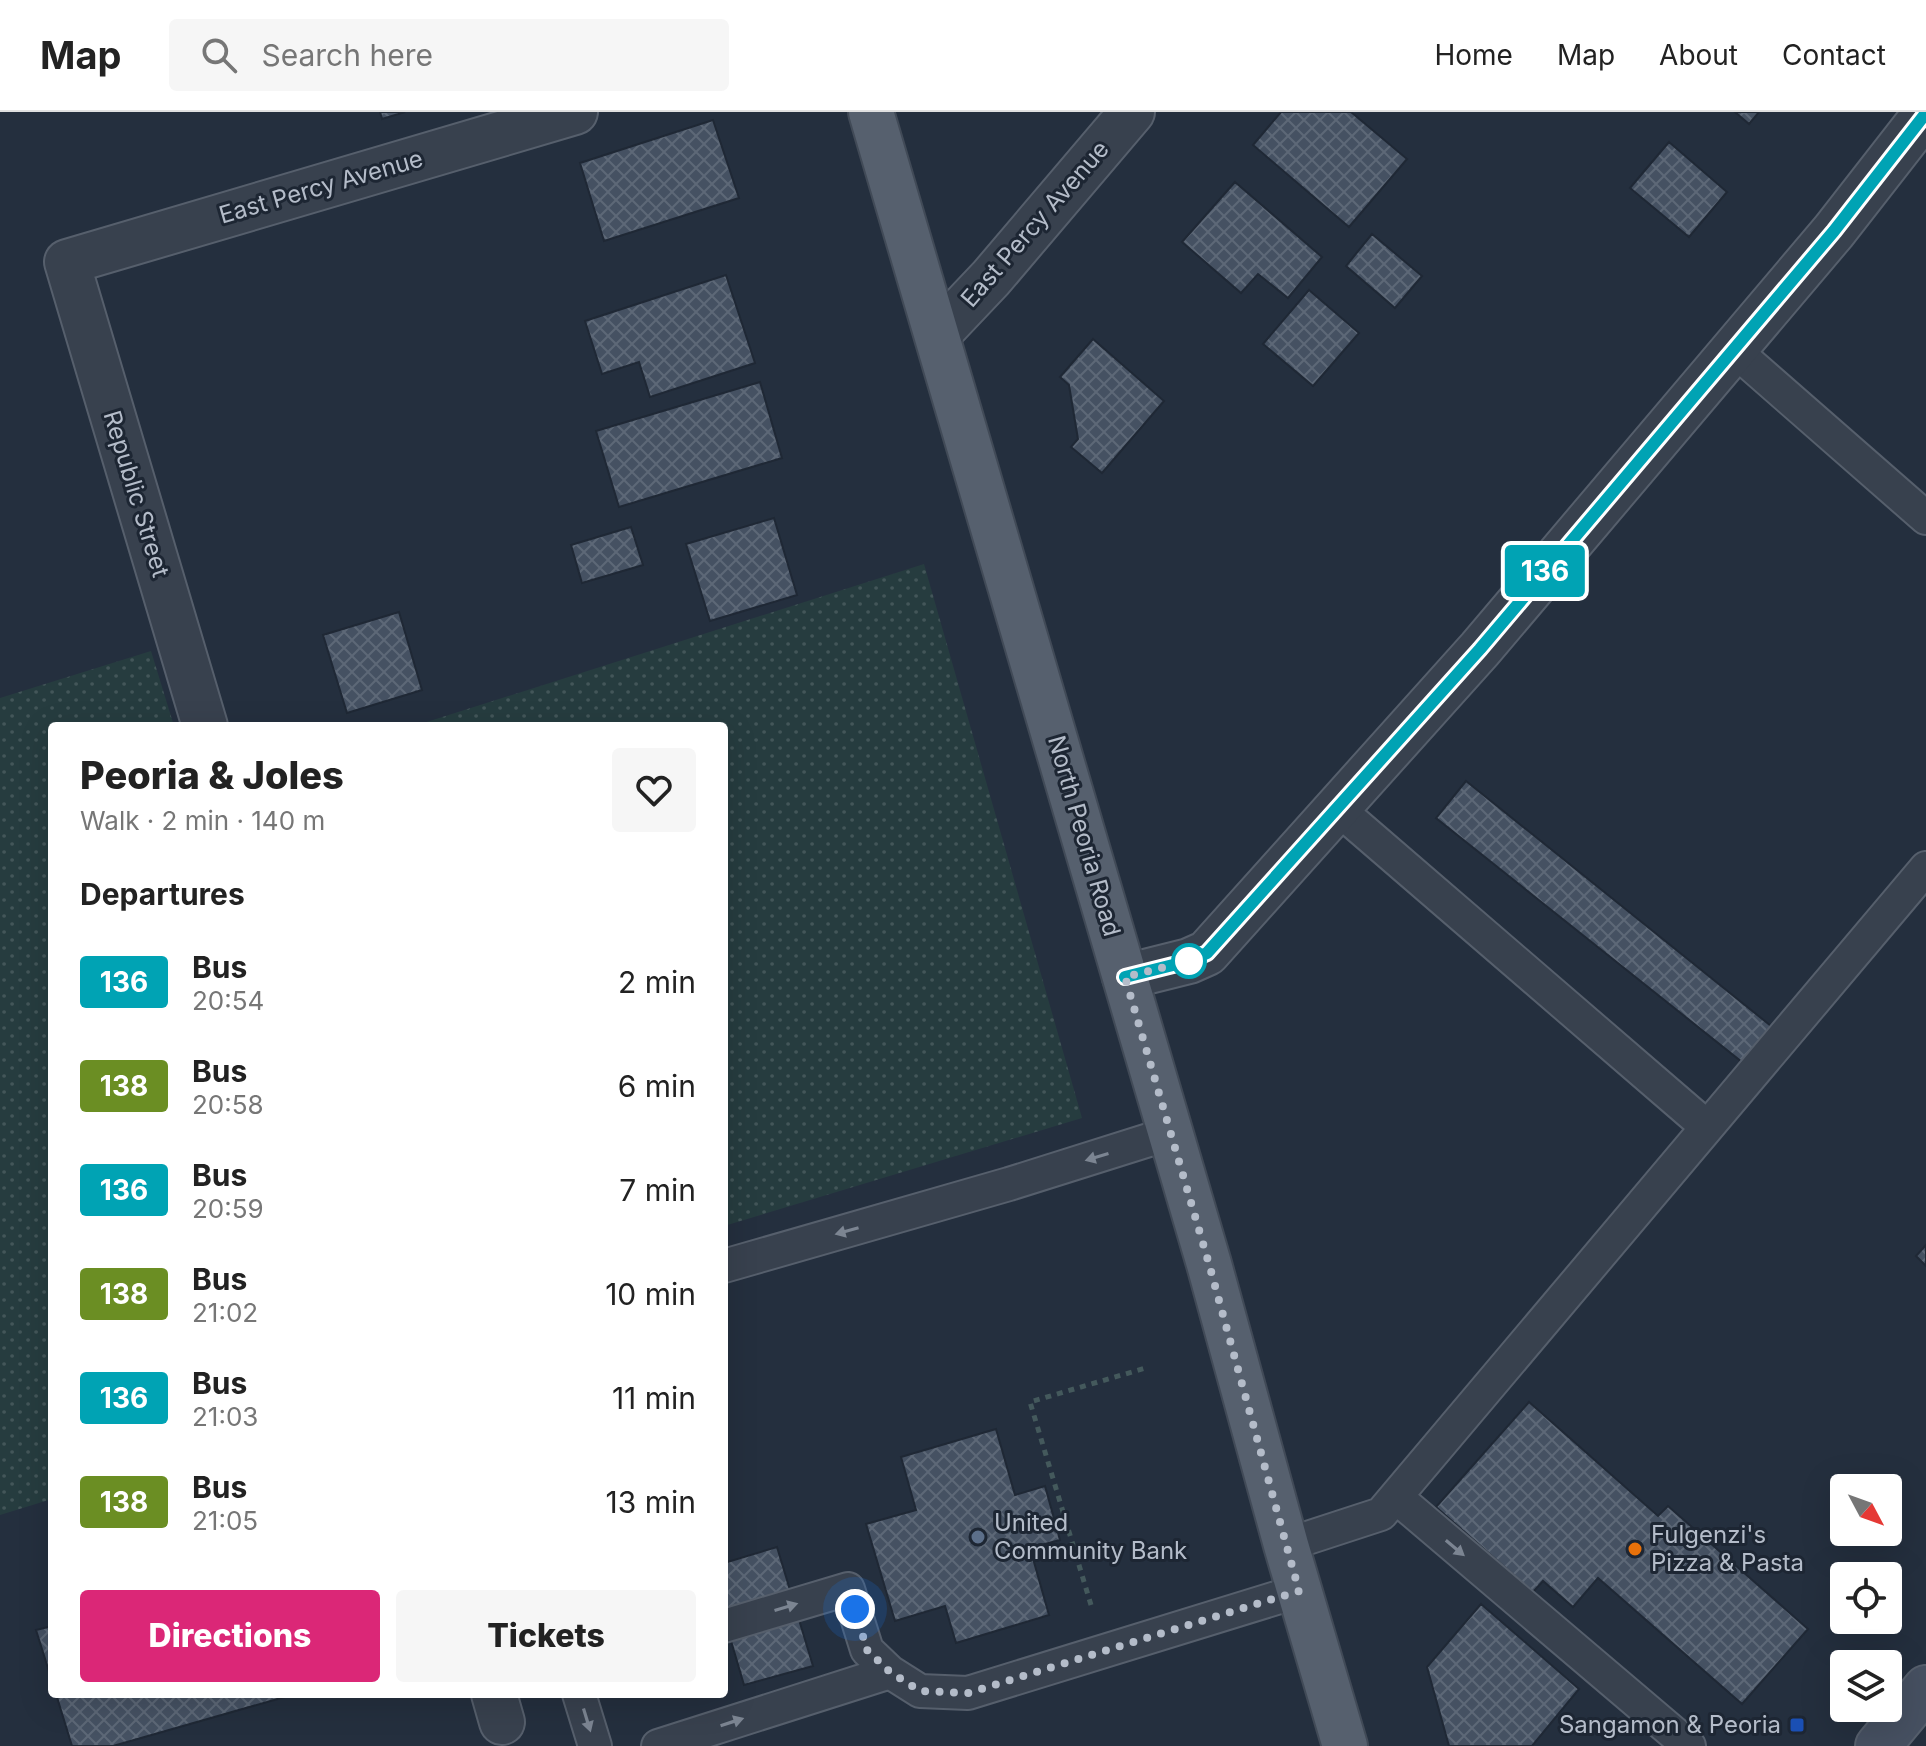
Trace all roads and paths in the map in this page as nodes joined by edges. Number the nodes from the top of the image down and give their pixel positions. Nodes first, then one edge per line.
1 (575, 112) edge
2 (871, 112) edge
3 (1132, 112) edge
4 (1926, 113) edge
5 (67, 262) joint
6 (937, 335) junction
7 (1733, 349) junction
8 (1926, 518) edge
9 (204, 722) edge
10 (1337, 808) junction
11 (1926, 868) edge
12 (1125, 977) junction
13 (1707, 1127) junction
14 (1171, 1133) junction
15 (728, 1265) edge
16 (1149, 1367) dead end
17 (1396, 1497) junction
18 (1286, 1545) junction
19 (1299, 1591) junction
20 (1091, 1605) dead end
21 (728, 1625) edge
22 (890, 1672) junction
23 (1926, 1688) edge
24 (580, 1698) edge
25 (595, 1746) edge
26 (658, 1746) edge
27 (1345, 1746) edge
28 (1689, 1746) edge
29 (1878, 1746) edge

1 - 5 street, East Percy Avenue
2 - 6 main road, North Peoria Road
3 - 6 street, East Percy Avenue
4 - 7 street
5 - 9 street, Republic Street
6 - 12 main road, North Peoria Road
7 - 8 lane
7 - 10 street
10 - 12 street
10 - 13 lane
11 - 13 lane
12 - 14 main road, North Peoria Road
13 - 17 lane
14 -> 15 lane
14 - 18 main road, North Peoria Road
16 - 20 path
17 - 18 lane
17 -> 28 lane
18 - 19 main road, North Peoria Road
19 - 22 lane
19 - 27 main road, North Peoria Road
21 -> 22 lane
26 -> 22 lane
23 - 29 main road
24 -> 25 lane

